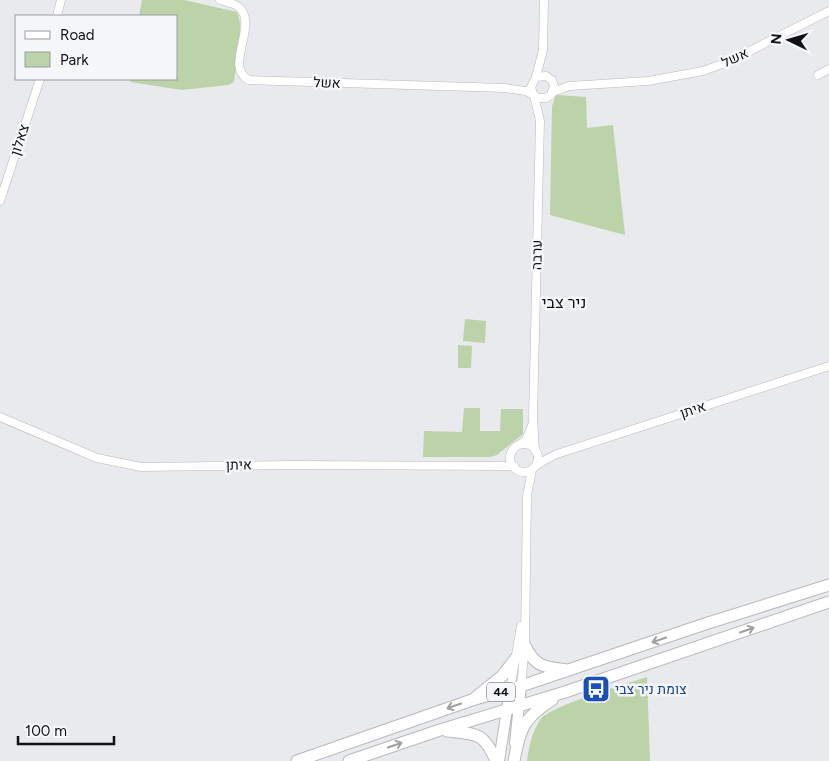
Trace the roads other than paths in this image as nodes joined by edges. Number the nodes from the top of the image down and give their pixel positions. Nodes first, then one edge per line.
1 (61, 0) edge
2 (220, 0) edge
3 (544, 0) edge
4 (829, 11) edge
5 (57, 15) edge
6 (543, 50) junction
7 (829, 69) edge
8 (818, 74) dead end
9 (534, 78) junction
10 (551, 79) junction
11 (40, 80) edge
12 (574, 85) junction
13 (504, 88) junction
14 (534, 94) junction
15 (551, 94) junction
16 (540, 121) junction
17 (0, 201) edge
18 (829, 366) edge
19 (0, 417) edge
20 (533, 418) junction
21 (519, 445) junction
22 (536, 450) junction
23 (513, 452) junction
24 (557, 454) junction
25 (487, 465) junction
26 (515, 468) junction
27 (534, 468) junction
28 (527, 496) junction
29 (829, 584) edge
30 (525, 599) junction
31 (829, 602) edge
32 (525, 646) junction
33 (516, 658) junction
34 (569, 670) junction
35 (516, 688) junction
36 (565, 692) junction
37 (472, 700) junction
38 (518, 707) junction
39 (506, 711) junction
40 (440, 730) junction
41 (297, 761) edge
42 (349, 761) edge
43 (498, 761) edge
44 (514, 761) edge

1 - 5 street
2 - 13 street, אשל
3 - 6 street
4 - 12 street, אשל
6 - 9 street
6 - 10 street
7 - 8 street
9 - 10 street
9 - 13 street, אשל
9 - 14 street
10 - 12 street, אשל
10 - 15 street
11 - 17 street, צאלון
12 - 15 street, אשל
13 - 14 street, אשל
14 - 15 street
14 - 16 street, ערבה
15 - 16 street, ערבה
16 - 20 street, ערבה
18 - 24 street, איתן
19 - 25 street, איתן
20 - 21 street, ערבה
20 - 22 street, ערבה
21 - 22 street
21 - 23 street
22 - 24 street, איתן
22 - 27 street
23 - 25 street, איתן
23 - 26 street
24 - 27 street, איתן
25 - 26 street, איתן
26 - 27 street
26 - 28 street
27 - 28 street
28 - 30 street
29 -> 34 highway, 44
30 - 32 street
30 - 33 street
36 -> 31 highway, 44
32 - 34 highway
32 - 35 street
33 - 35 street
33 - 37 highway
34 - 35 highway, 44
35 - 37 highway, 44
35 - 38 main road
35 - 39 main road
36 - 38 highway, 44
36 - 44 highway
37 -> 41 highway, 44
38 - 39 highway, 44
38 - 44 main road
39 - 40 highway, 44
39 - 43 main road
42 -> 40 highway, 44
40 - 43 highway

